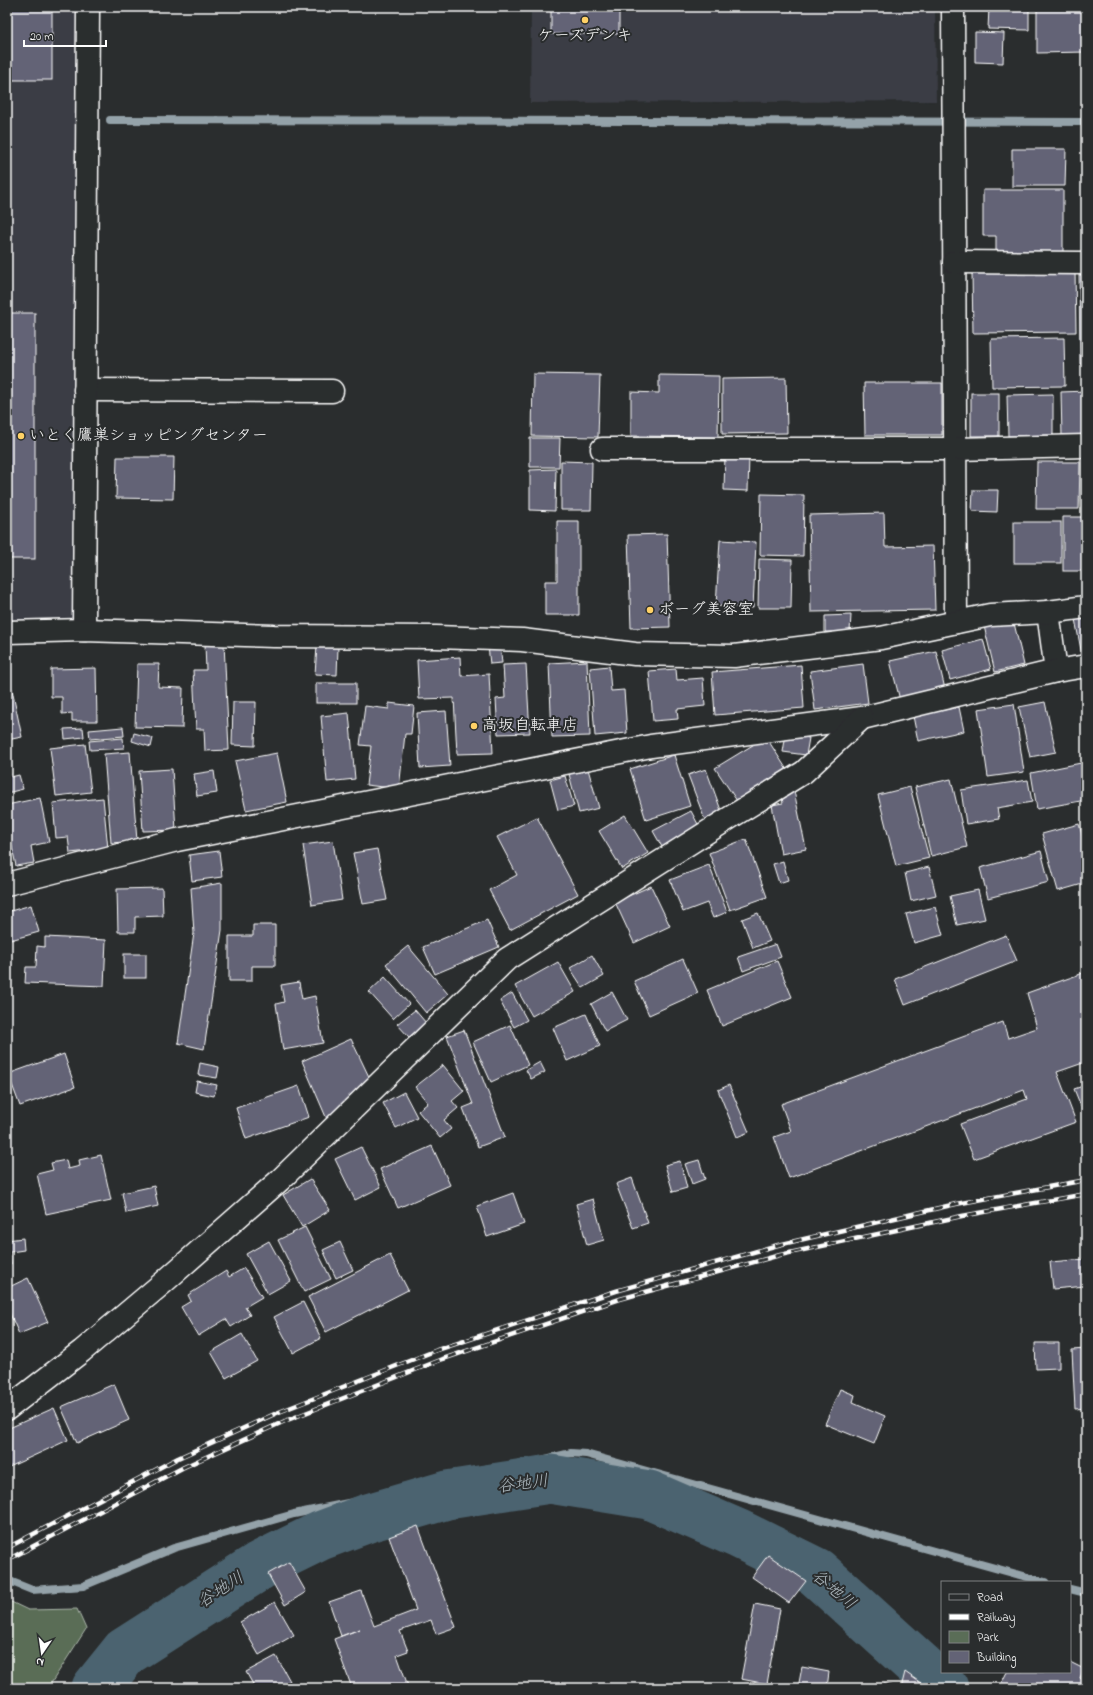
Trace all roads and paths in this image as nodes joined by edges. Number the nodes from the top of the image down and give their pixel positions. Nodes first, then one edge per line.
1 (88, 7) edge
2 (953, 7) edge
3 (954, 262) junction
4 (1086, 263) edge
5 (85, 390) junction
6 (332, 391) dead end
7 (1086, 446) edge
8 (602, 449) dead end
9 (955, 449) junction
10 (1086, 607) edge
11 (1048, 612) junction
12 (956, 622) junction
13 (84, 630) junction
14 (7, 632) edge
15 (1086, 666) edge
16 (1056, 670) junction
17 (862, 718) junction
18 (7, 884) edge
19 (7, 1409) edge

1 - 5 street
2 - 3 street
3 - 4 street
3 - 9 street
5 - 6 street
5 - 13 street
7 - 9 street
8 - 9 street
9 - 12 street
10 - 11 street
11 - 12 street
11 - 16 street
12 - 13 street
13 - 14 street
15 - 16 street
16 - 17 street
17 - 18 street
17 - 19 street

